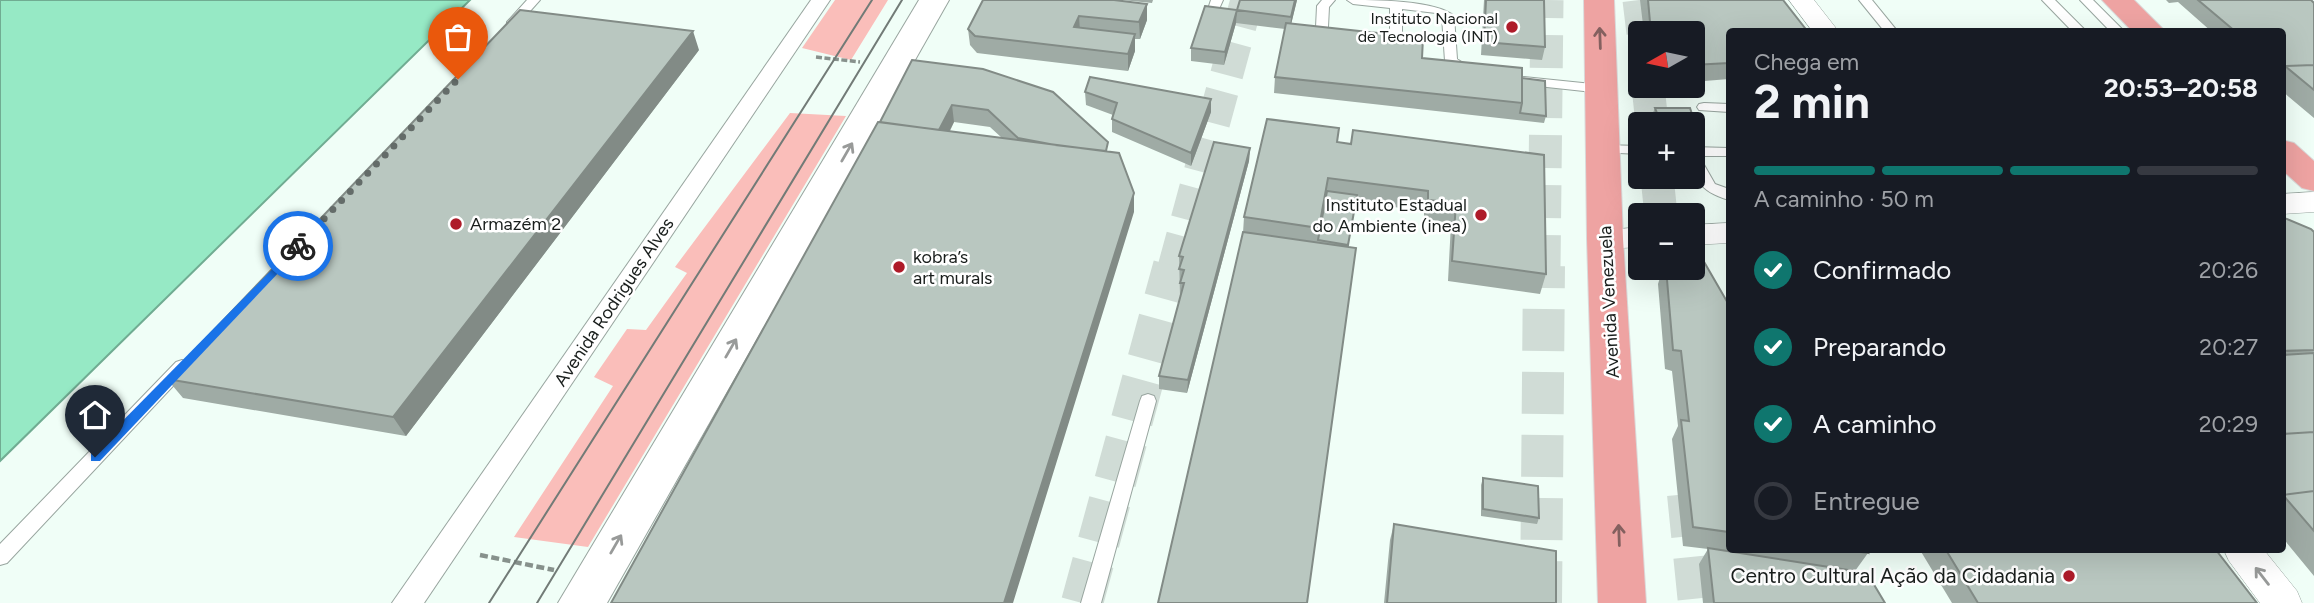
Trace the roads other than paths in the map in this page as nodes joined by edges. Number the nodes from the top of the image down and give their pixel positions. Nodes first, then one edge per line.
1 (534, 0) edge
2 (821, 0) edge
3 (934, 0) edge
4 (1329, 0) edge
5 (1353, 0) edge
6 (1599, 0) edge
7 (1801, 0) edge
8 (1865, 0) edge
9 (2048, 0) edge
10 (2086, 0) edge
11 (2117, 0) edge
12 (1396, 5) junction
13 (1322, 27) edge
14 (1824, 28) edge
15 (1889, 28) edge
16 (2077, 28) edge
17 (2115, 28) edge
18 (2147, 28) edge
19 (496, 40) edge
20 (1396, 40) edge
21 (1480, 74) edge
22 (1516, 80) edge
23 (1602, 89) junction
24 (1704, 107) dead end
25 (1726, 108) edge
26 (1621, 150) edge
27 (1726, 152) edge
28 (1705, 153) edge
29 (2286, 163) edge
30 (1705, 178) edge
31 (1726, 194) edge
32 (2296, 197) edge
33 (1726, 233) edge
34 (1705, 234) edge
35 (1623, 238) edge
36 (191, 358) edge
37 (1148, 401) dead end
38 (2244, 553) edge
39 (0, 556) edge
40 (590, 589) edge
41 (407, 603) edge
42 (1091, 603) edge
43 (1622, 603) edge
44 (2283, 603) edge

1 - 19 lane
2 - 41 street, Avenida Rodrigues Alves
40 -> 3 street
4 - 13 lane
5 - 12 lane
23 -> 6 main road, Avenida Venezuela
7 - 14 street
8 - 15 lane
9 - 16 lane
10 - 17 lane
11 - 18 main road
12 - 20 lane
12 - 21 lane
22 - 23 lane
23 - 26 main road, Avenida Venezuela
24 - 25 lane
26 - 35 main road, Avenida Venezuela
27 - 28 lane
29 - 32 main road
30 - 31 lane
33 - 34 street
43 -> 35 main road, Avenida Venezuela
36 - 39 lane
37 - 42 lane
44 -> 38 street

